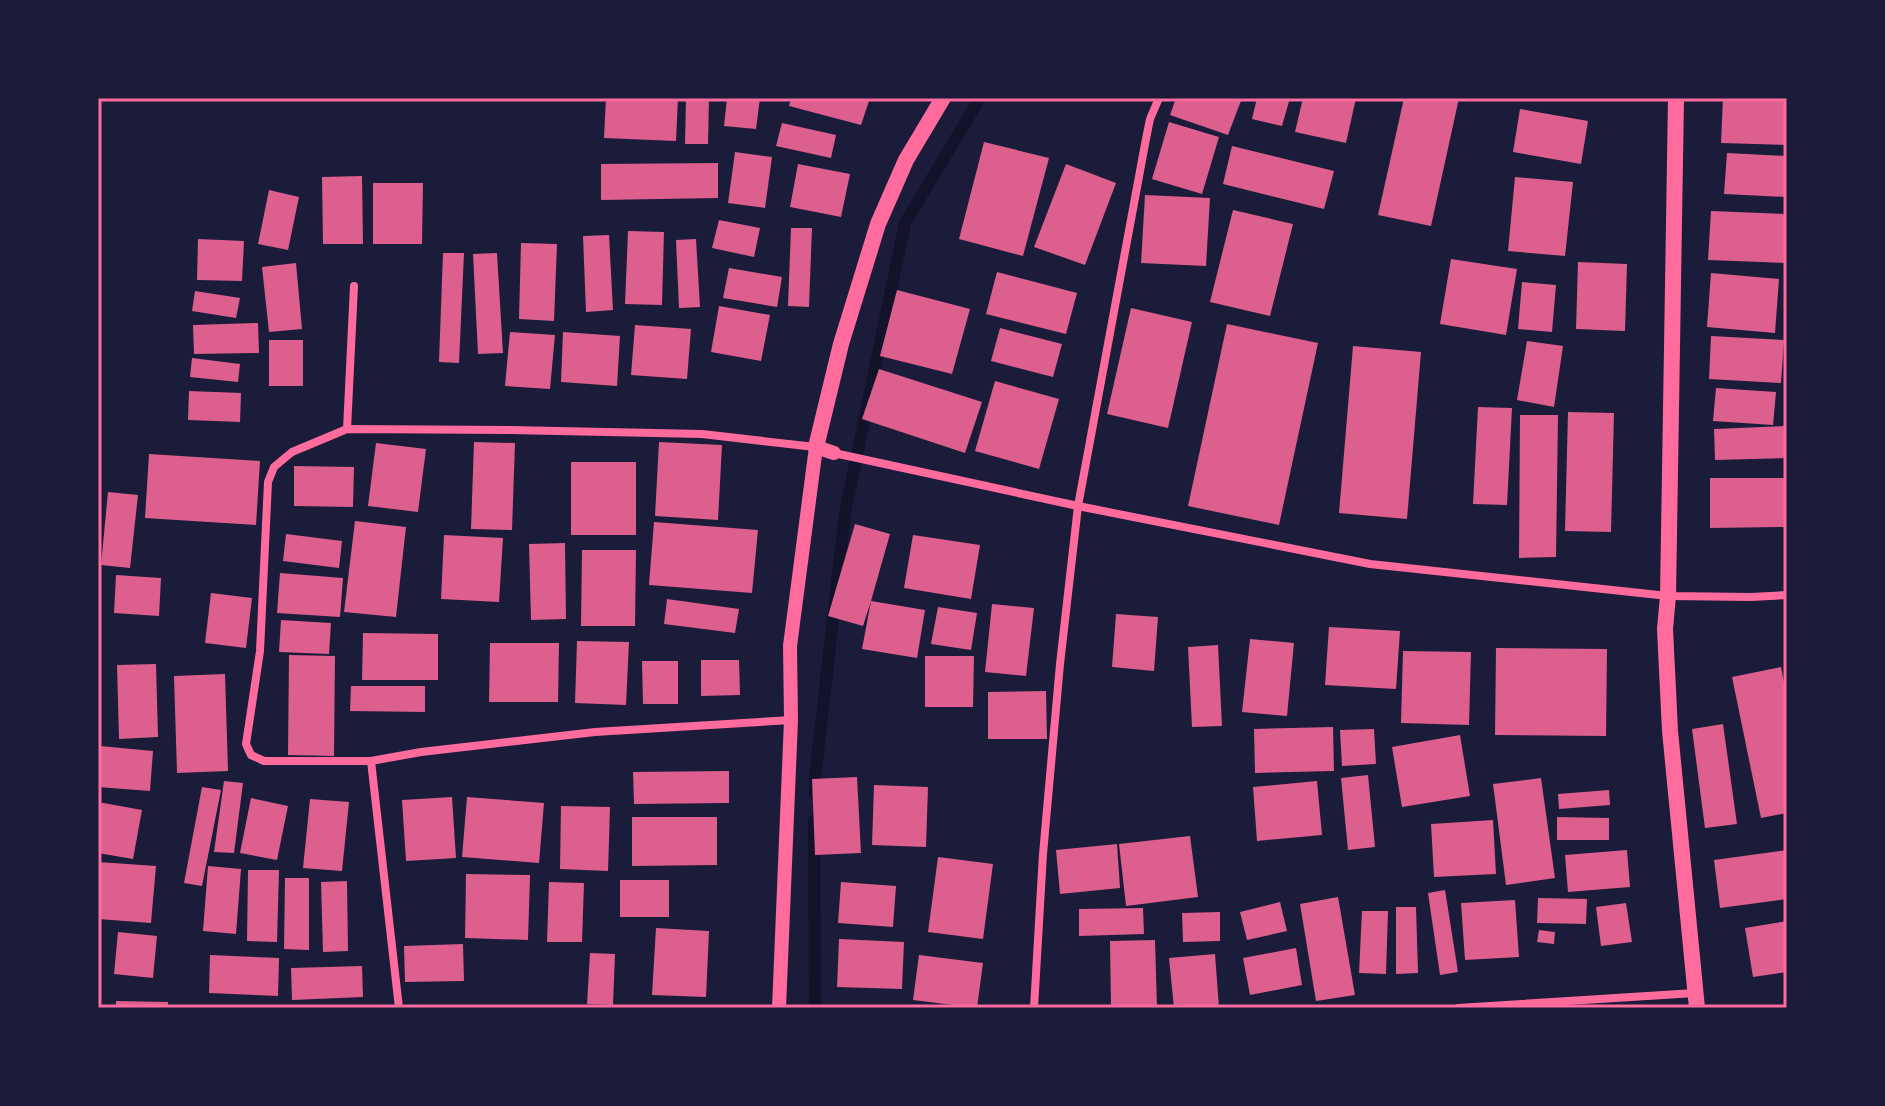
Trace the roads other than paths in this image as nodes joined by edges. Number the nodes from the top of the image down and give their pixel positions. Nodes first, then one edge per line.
1 (943, 98) edge
2 (1159, 98) edge
3 (1676, 98) edge
4 (354, 286) dead end
5 (347, 429) junction
6 (816, 447) junction
7 (834, 453) joint
8 (1078, 506) junction
9 (1787, 595) edge
10 (1668, 596) junction
11 (791, 720) junction
12 (371, 761) junction
13 (1696, 1000) edge
14 (399, 1008) edge
15 (779, 1008) edge
16 (1034, 1008) edge
17 (1458, 1008) edge

1 - 6 main road
2 - 8 street
3 - 10 main road
4 - 5 street
5 - 6 street
5 - 12 street
6 - 7 street
6 - 11 street
7 - 8 street
8 - 10 street
8 - 16 street
9 - 10 street
10 - 13 main road
11 - 12 street
11 - 15 street
12 - 14 street
13 - 17 street

